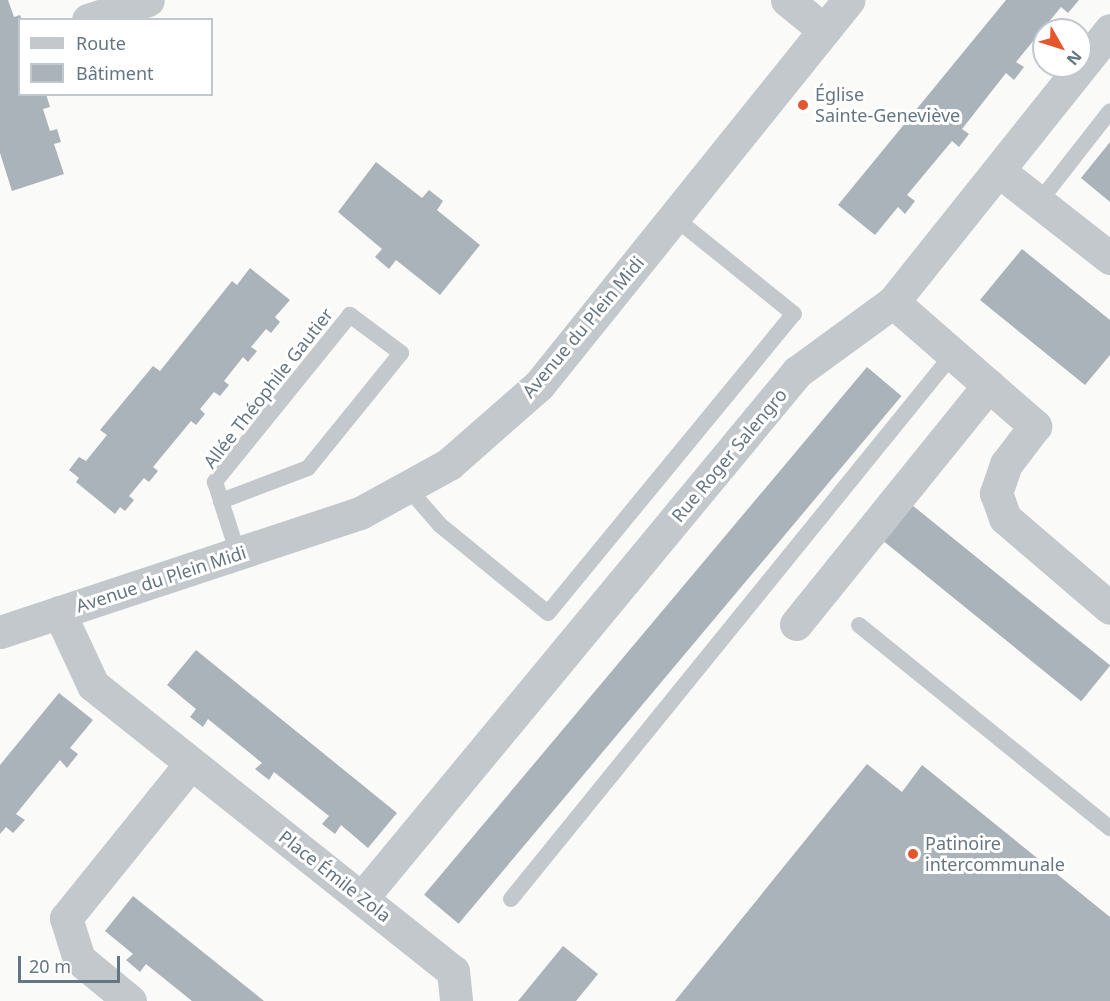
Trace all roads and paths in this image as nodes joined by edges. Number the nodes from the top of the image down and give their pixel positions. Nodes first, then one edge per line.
1 (70, 0) edge
2 (148, 0) edge
3 (787, 0) edge
4 (849, 0) edge
5 (75, 18) edge
6 (94, 18) edge
7 (824, 30) junction
8 (1110, 30) edge
9 (1110, 111) edge
10 (999, 171) junction
11 (1039, 202) junction
12 (675, 218) junction
13 (1110, 258) edge
14 (893, 302) junction
15 (953, 354) junction
16 (989, 385) junction
17 (407, 487) junction
18 (221, 501) junction
19 (238, 554) junction
20 (1110, 608) edge
21 (60, 612) junction
22 (796, 624) dead end
23 (860, 625) dead end
24 (0, 632) edge
25 (191, 763) junction
26 (1110, 828) edge
27 (362, 898) junction
28 (511, 899) dead end
29 (130, 1001) edge
30 (456, 1001) edge

1 - 5 street
2 - 6 street
3 - 7 street
4 - 7 street, Avenue du Plein Midi
7 - 12 street, Avenue du Plein Midi
8 - 10 street, Rue Roger Salengro
9 - 11 lane
10 - 11 street
10 - 14 street, Rue Roger Salengro
11 - 13 street
12 - 17 street, Avenue du Plein Midi
12 - 17 lane
14 - 15 street
14 - 27 street, Rue Roger Salengro
15 - 16 street
15 - 28 lane
16 - 20 street
16 - 22 street
17 - 19 street, Avenue du Plein Midi
18 - 18 lane, Allée Théophile Gautier
18 - 19 lane, Allée Théophile Gautier
19 - 21 street, Avenue du Plein Midi
21 - 24 street, Avenue du Plein Midi
21 - 25 street, Place Émile Zola
23 - 26 lane
25 - 27 street, Place Émile Zola
25 - 29 street
27 - 30 street, Place Émile Zola

